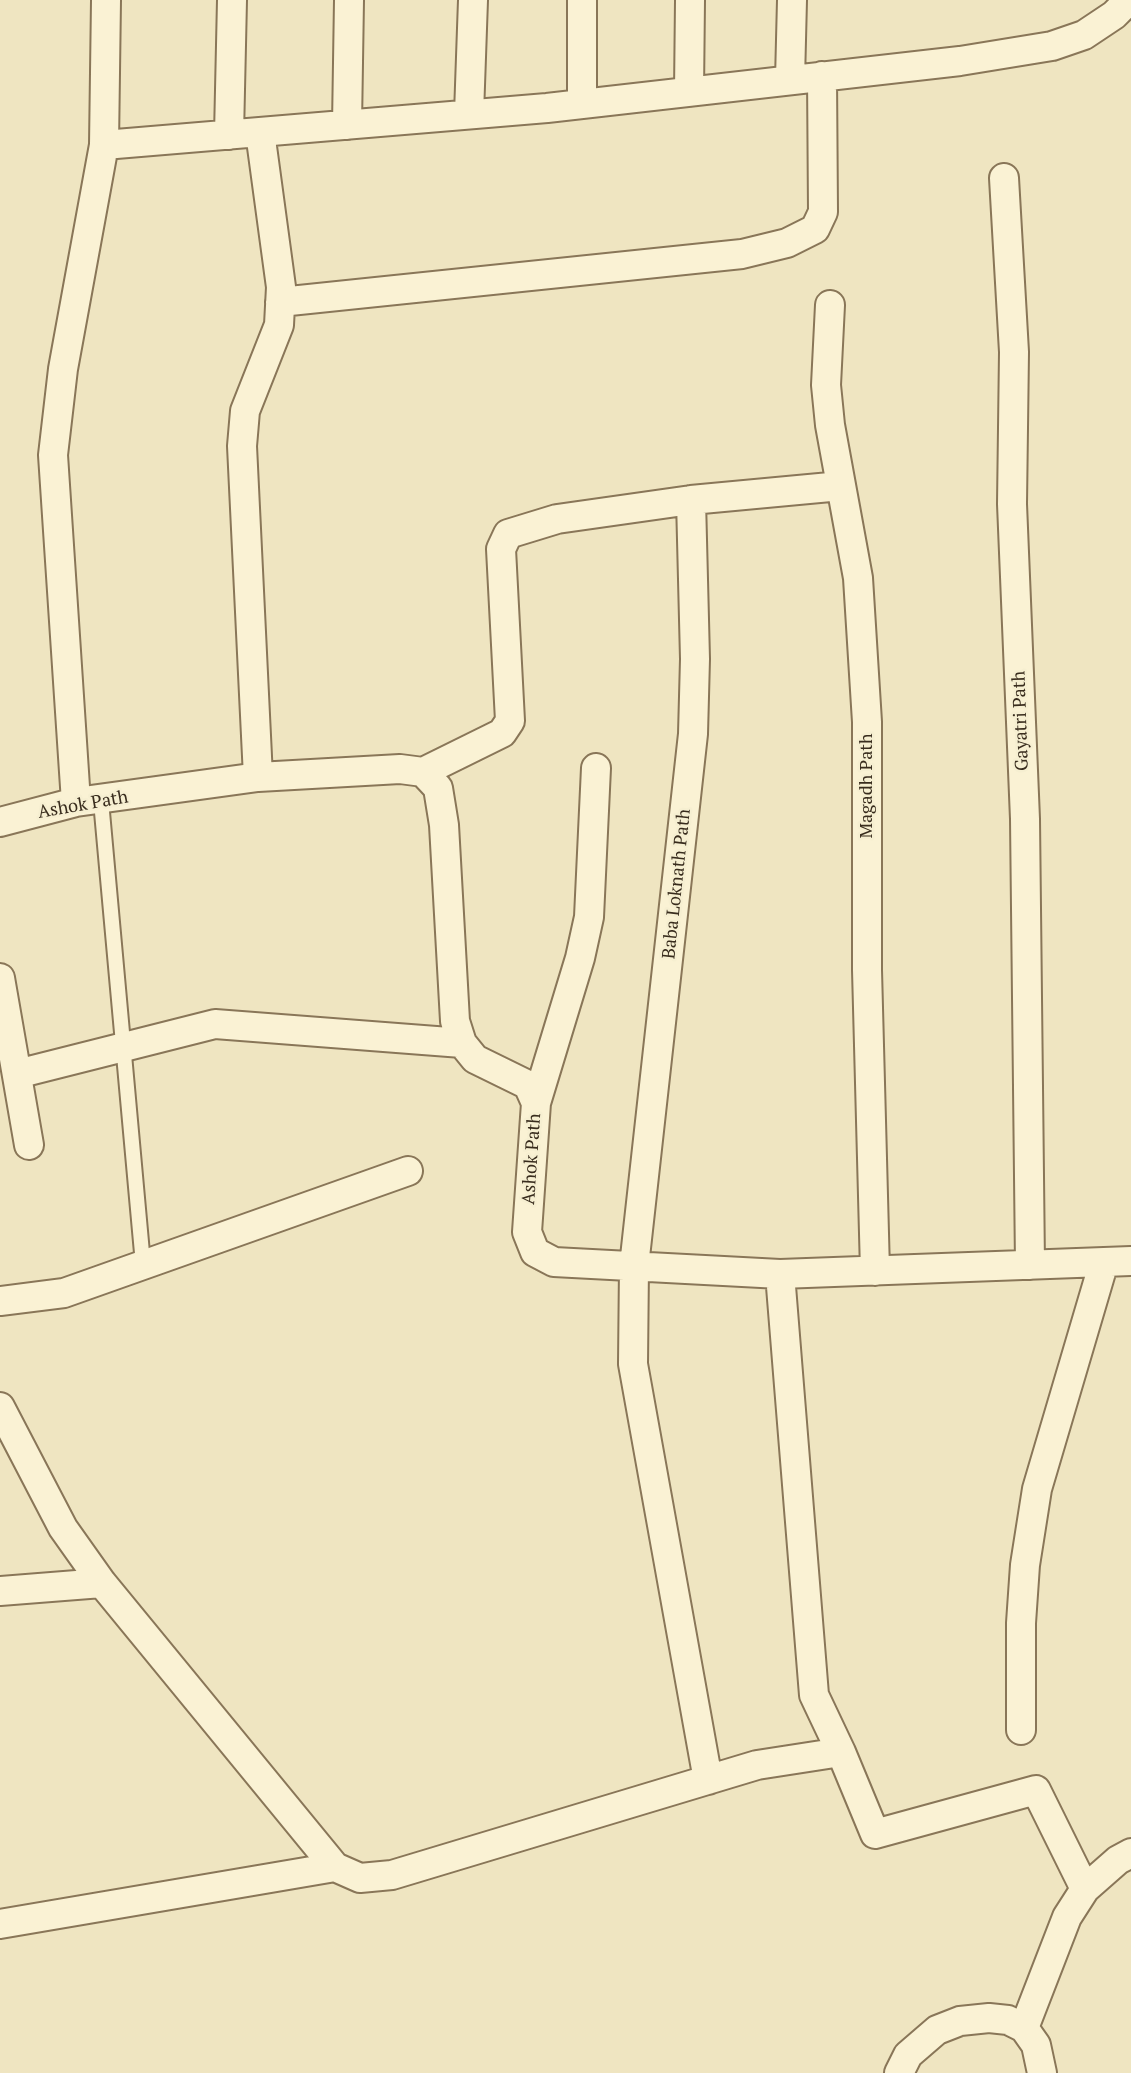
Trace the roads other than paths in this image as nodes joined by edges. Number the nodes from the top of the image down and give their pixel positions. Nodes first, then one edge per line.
1 (106, 0) edge
2 (232, 0) edge
3 (349, 0) edge
4 (473, 0) edge
5 (582, 0) edge
6 (690, 0) edge
7 (792, 0) edge
8 (1129, 0) edge
9 (822, 76) junction
10 (790, 80) junction
11 (689, 92) junction
12 (582, 104) junction
13 (469, 114) junction
14 (347, 125) junction
15 (260, 132) junction
16 (229, 135) junction
17 (104, 145) junction
18 (1004, 178) dead end
19 (281, 302) junction
20 (830, 305) dead end
21 (841, 486) junction
22 (691, 500) junction
23 (596, 768) dead end
24 (423, 772) junction
25 (258, 777) junction
26 (88, 802) junction
27 (0, 822) edge
28 (0, 978) edge
29 (462, 1043) junction
30 (123, 1045) junction
31 (17, 1074) junction
32 (536, 1102) junction
33 (29, 1145) dead end
34 (408, 1171) dead end
35 (1117, 1261) edge
36 (143, 1264) junction
37 (1030, 1265) junction
38 (634, 1266) junction
39 (875, 1270) junction
40 (780, 1274) junction
41 (0, 1301) edge
42 (0, 1407) edge
43 (102, 1583) junction
44 (0, 1591) edge
45 (1021, 1730) dead end
46 (841, 1752) junction
47 (708, 1780) junction
48 (1131, 1853) edge
49 (335, 1867) junction
50 (1085, 1889) junction
51 (0, 1924) edge
52 (1024, 2028) junction
53 (899, 2073) edge
54 (1042, 2073) edge

1 - 17 street
2 - 16 street
3 - 14 street
4 - 13 street
5 - 12 street
6 - 11 street
7 - 10 street
8 - 9 street
9 - 10 street
9 - 19 street
10 - 11 street
11 - 12 street
12 - 13 street
13 - 14 street
14 - 15 street
15 - 16 street
15 - 19 street
16 - 17 street
17 - 26 street
18 - 37 street, Gayatri Path
19 - 25 street
20 - 21 street, Magadh Path
21 - 22 street
21 - 39 street, Magadh Path
22 - 24 street
22 - 38 street, Baba Loknath Path
23 - 32 street
24 - 25 street, Ashok Path
24 - 29 street
25 - 26 street, Ashok Path
26 - 27 street, Ashok Path
26 - 30 lane
28 - 31 street
29 - 30 street
29 - 32 street, Ashok Path
30 - 31 street
30 - 36 lane
31 - 33 street
32 - 38 street, Ashok Path
34 - 36 street
35 - 37 street, Ashok Path
35 - 45 street
36 - 41 street
37 - 39 street, Ashok Path
38 - 40 street, Ashok Path
38 - 47 street, Baba Loknath Path
39 - 40 street, Ashok Path
40 - 46 street
42 - 43 street
43 - 44 street
43 - 49 street
46 - 47 street
46 - 50 street
47 - 49 street
48 - 50 street
49 - 51 street
50 - 52 street
52 - 53 street
52 - 54 street

